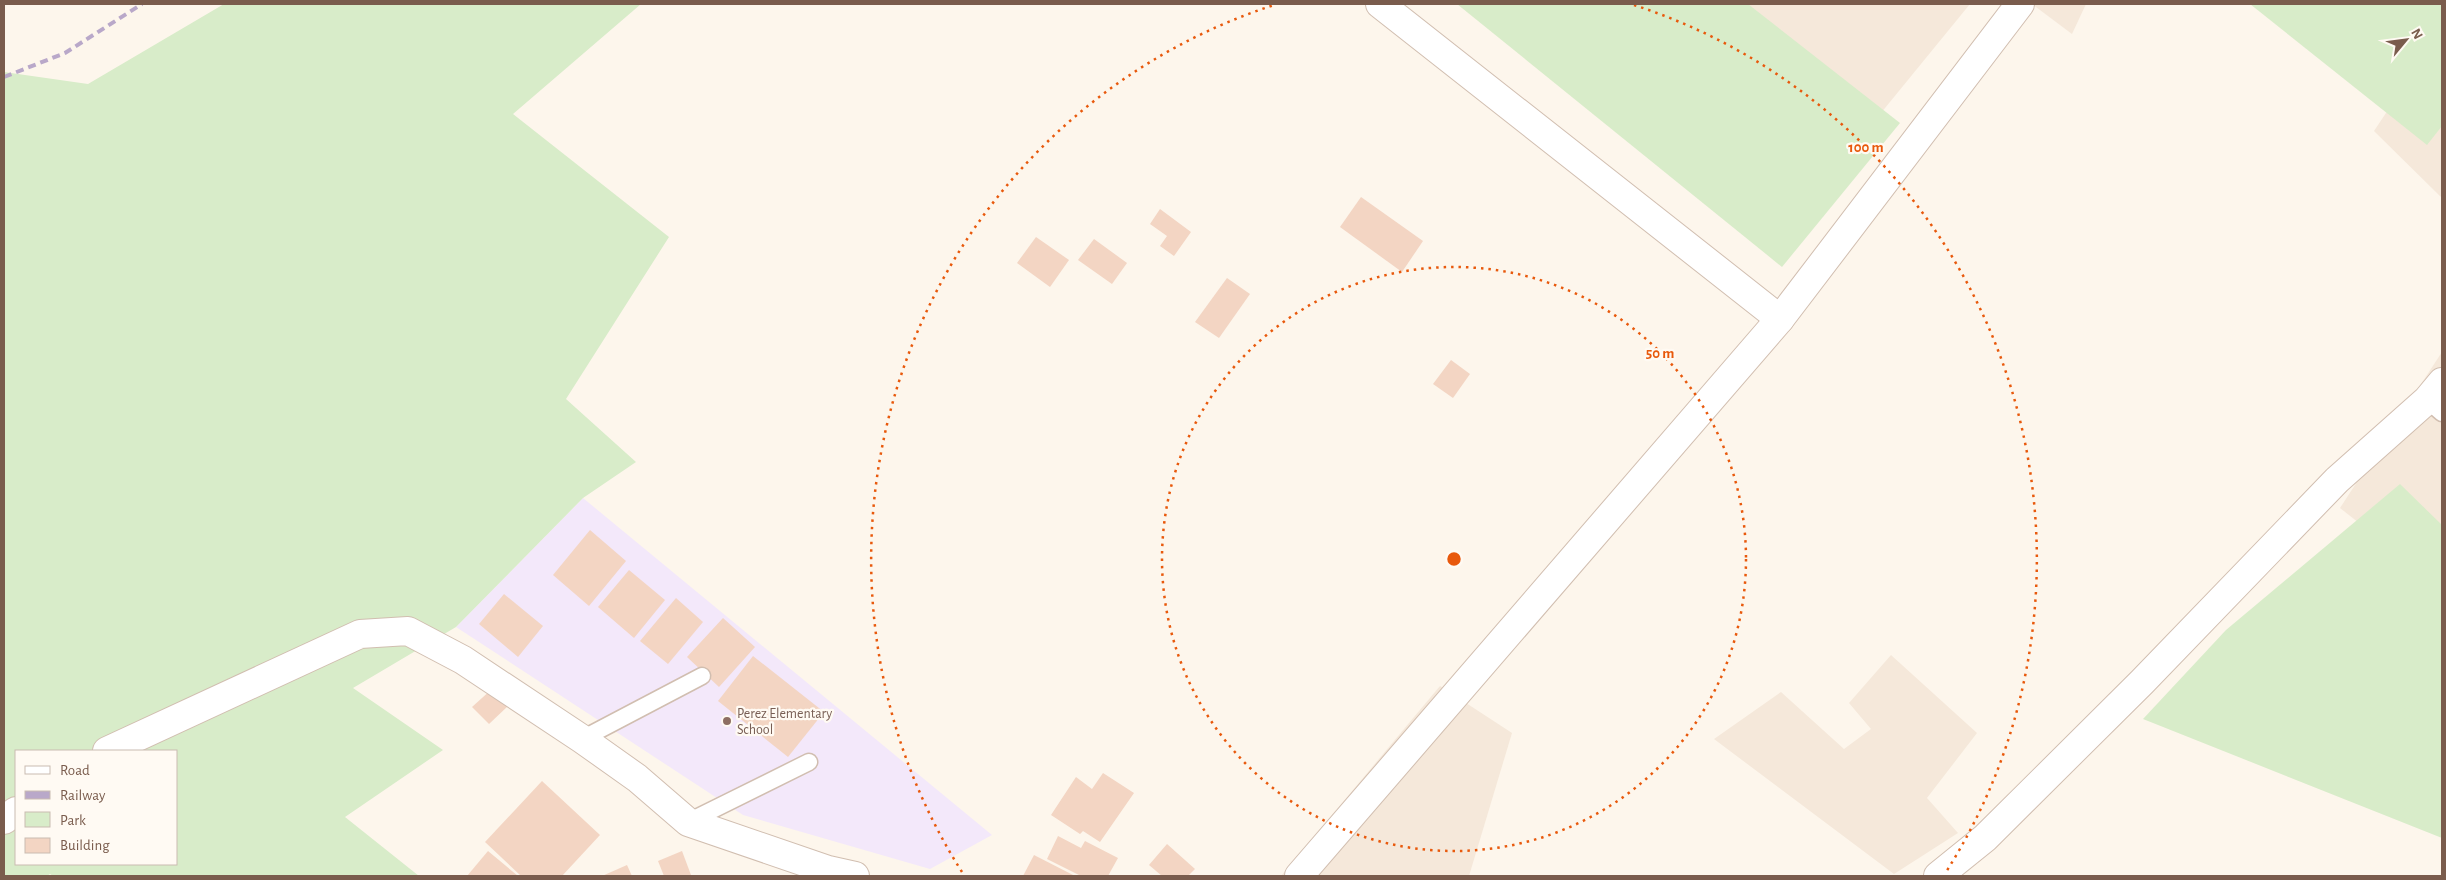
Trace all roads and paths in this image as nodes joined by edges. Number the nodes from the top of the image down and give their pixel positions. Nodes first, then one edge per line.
1 (1380, 4) edge
2 (2020, 4) edge
3 (1780, 319) junction
4 (2437, 399) edge
5 (702, 676) dead end
6 (582, 738) junction
7 (110, 750) edge
8 (809, 762) dead end
9 (15, 812) edge
10 (4, 820) edge
11 (688, 822) junction
12 (855, 876) edge
13 (1300, 876) edge
14 (1938, 876) edge

1 - 3 street
2 - 3 street
3 - 13 street
4 - 14 street
5 - 6 lane
6 - 7 street
6 - 11 street
8 - 11 lane
9 - 10 street
11 - 12 street

